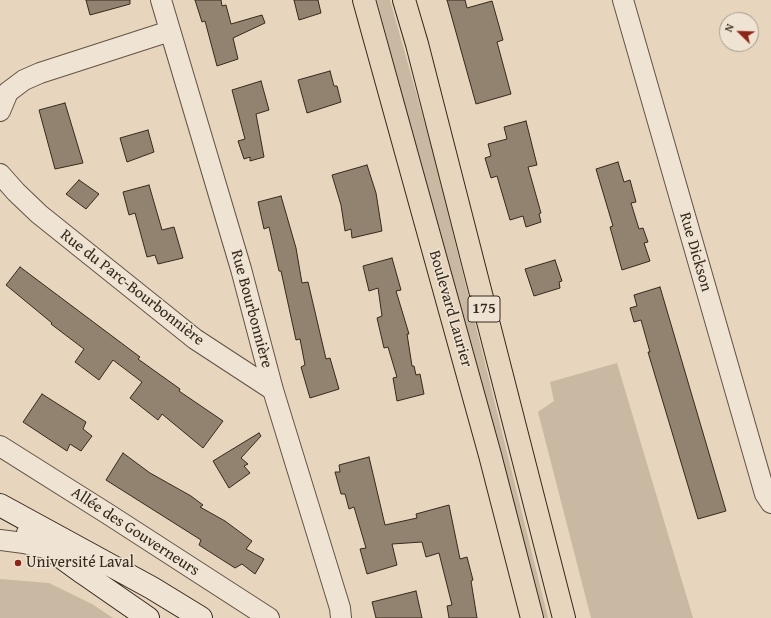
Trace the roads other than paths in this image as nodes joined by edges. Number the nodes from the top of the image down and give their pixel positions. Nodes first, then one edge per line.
1 (161, 0) edge
2 (364, 0) edge
3 (404, 0) edge
4 (623, 0) edge
5 (170, 31) junction
6 (0, 111) edge
7 (0, 174) edge
8 (273, 390) junction
9 (0, 446) edge
10 (771, 503) edge
11 (0, 505) edge
12 (0, 511) edge
13 (0, 540) edge
14 (50, 549) junction
15 (148, 618) edge
16 (201, 618) edge
17 (269, 618) edge
18 (340, 618) edge
19 (532, 618) edge
20 (564, 618) edge

1 - 5 street, Rue Bourbonnière
2 - 19 main road, Boulevard Laurier / 175
3 - 20 main road, Boulevard Laurier / 175
4 - 10 street, Rue Dickson
5 - 6 street
5 - 8 street, Rue Bourbonnière
7 - 8 street, Rue du Parc-Bourbonnière
8 - 18 street, Rue Bourbonnière
9 - 17 street, Allée des Gouverneurs
11 - 16 main road
12 - 14 main road
13 - 14 street
14 - 15 main road

